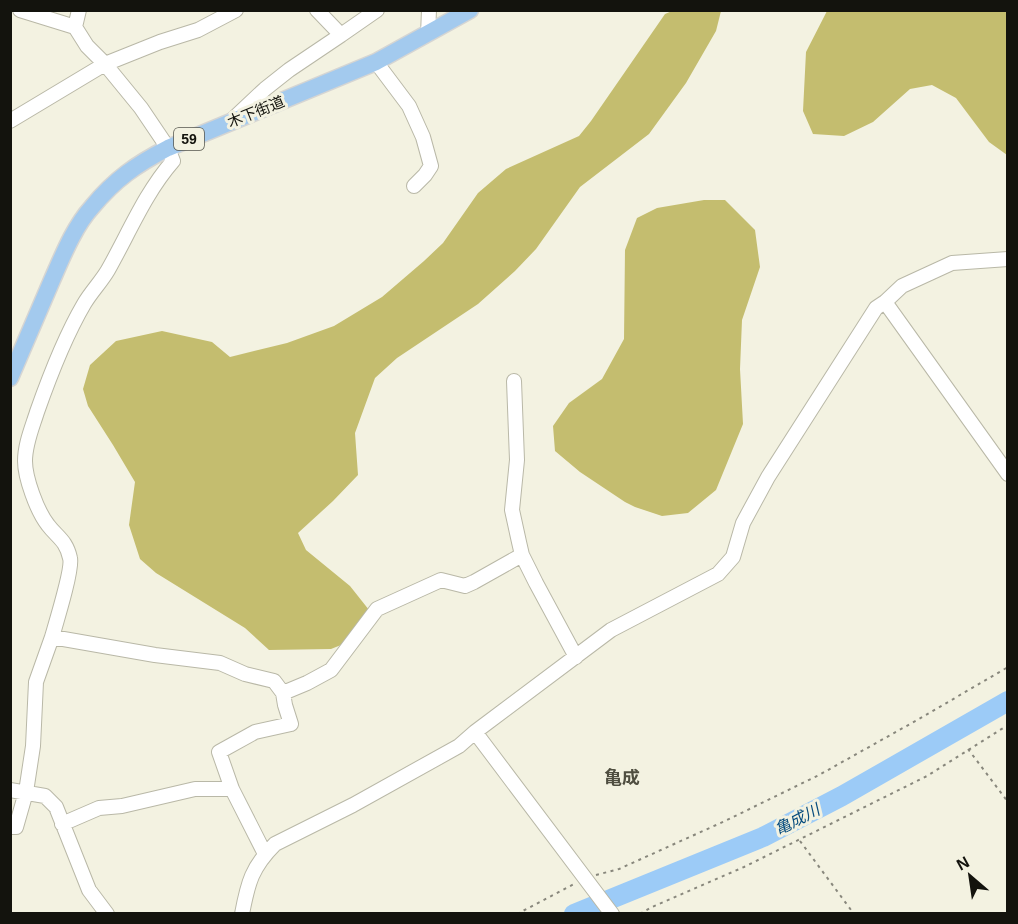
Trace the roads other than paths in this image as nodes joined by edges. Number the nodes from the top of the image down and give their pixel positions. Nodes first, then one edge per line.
1 (20, 10) edge
2 (79, 10) edge
3 (236, 10) edge
4 (317, 10) edge
5 (377, 10) edge
6 (429, 10) edge
7 (470, 10) edge
8 (75, 27) junction
9 (428, 34) junction
10 (341, 35) junction
11 (376, 62) junction
12 (105, 64) junction
13 (10, 121) edge
14 (228, 123) junction
15 (168, 148) junction
16 (414, 186) dead end
17 (1008, 259) edge
18 (885, 302) junction
19 (10, 378) edge
20 (514, 381) dead end
21 (1008, 474) edge
22 (522, 555) junction
23 (52, 637) junction
24 (576, 657) junction
25 (283, 693) junction
26 (475, 732) junction
27 (232, 789) junction
28 (10, 790) edge
29 (26, 792) junction
30 (62, 824) junction
31 (10, 827) edge
32 (265, 854) junction
33 (107, 914) edge
34 (242, 914) edge
35 (612, 914) edge

1 - 8 street
2 - 8 street
3 - 12 street
4 - 10 street
5 - 10 street
6 - 9 street
7 - 9 main road, 木下街道 / 59
8 - 12 street
9 - 11 main road, 木下街道 / 59
10 - 14 street
11 - 14 main road, 木下街道 / 59
11 - 16 street
12 - 13 street
12 - 15 street
14 - 15 main road, 木下街道 / 59
15 - 19 main road, 木下街道 / 59
15 - 23 street
17 - 18 street
18 - 21 street
18 - 24 street
20 - 22 street
22 - 24 street
22 - 25 street
23 - 25 street
23 - 29 street
24 - 26 street
25 - 27 street
26 - 32 street
26 - 35 street
27 - 30 street
27 - 32 street
28 - 29 street
29 - 30 street
29 - 31 street
30 - 33 street
32 - 34 street

